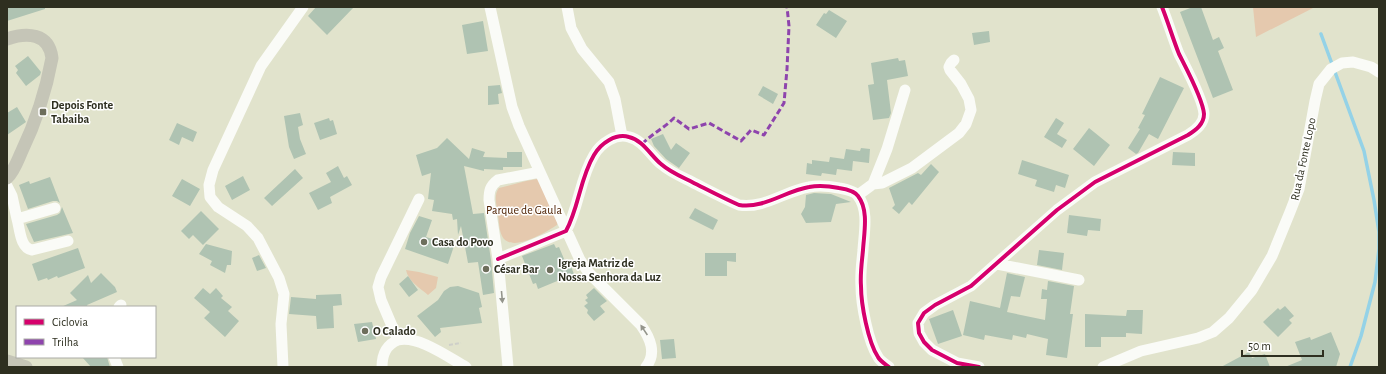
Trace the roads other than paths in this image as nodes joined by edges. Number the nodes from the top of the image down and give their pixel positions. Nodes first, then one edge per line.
1 (303, 7) edge
2 (490, 7) edge
3 (567, 7) edge
4 (1162, 7) edge
5 (7, 39) edge
6 (954, 60) dead end
7 (1379, 72) edge
8 (905, 90) dead end
9 (622, 136) junction
10 (540, 172) junction
11 (7, 178) edge
12 (873, 184) junction
13 (7, 186) edge
14 (858, 195) junction
15 (420, 199) dead end
16 (55, 208) dead end
17 (17, 219) junction
18 (566, 232) junction
19 (68, 241) dead end
20 (498, 259) junction
21 (997, 264) junction
22 (1079, 280) dead end
23 (398, 340) junction
24 (7, 361) edge
25 (26, 367) edge
26 (284, 367) edge
27 (382, 367) edge
28 (466, 367) edge
29 (508, 367) edge
30 (647, 367) edge
31 (889, 367) edge
32 (979, 367) edge
33 (1103, 367) edge

1 - 26 street
2 - 10 street
3 - 9 street
4 - 21 street
5 - 11 main road
6 - 12 street
7 - 33 street, Rua da Fonte Lopo
8 - 12 street
9 - 14 street
9 - 18 street
10 - 18 street
10 - 20 street
12 - 14 street
13 - 17 street
14 - 31 street
15 - 23 street
16 - 17 street
17 - 19 street
18 - 20 street
30 -> 18 street
20 -> 29 street
21 - 22 street
21 - 32 street
23 - 27 street
23 - 28 street
24 - 25 main road

